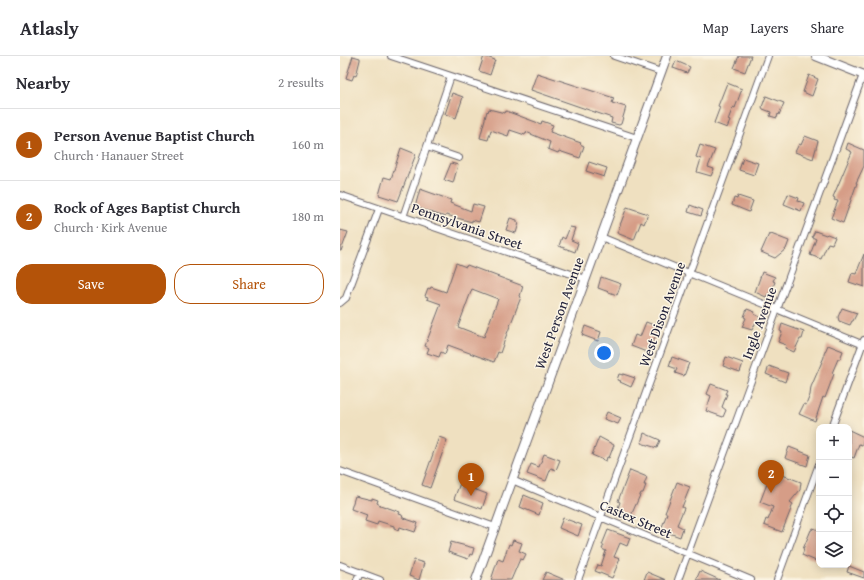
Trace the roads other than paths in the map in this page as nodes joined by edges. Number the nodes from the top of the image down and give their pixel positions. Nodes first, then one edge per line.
1 (392, 56) edge
2 (614, 56) edge
3 (667, 56) edge
4 (768, 56) edge
5 (816, 56) edge
6 (661, 72) junction
7 (864, 75) edge
8 (451, 76) junction
9 (637, 138) junction
10 (427, 147) junction
11 (459, 158) dead end
12 (340, 195) edge
13 (379, 209) junction
14 (403, 217) junction
15 (601, 237) junction
16 (690, 273) junction
17 (586, 279) junction
18 (340, 303) edge
19 (776, 309) junction
20 (863, 344) edge
21 (833, 424) edge
22 (340, 471) edge
23 (816, 472) edge
24 (512, 480) junction
25 (601, 517) junction
26 (495, 527) junction
27 (688, 553) junction
28 (340, 565) edge
29 (360, 572) junction
30 (357, 580) edge
31 (380, 580) edge
32 (476, 580) edge
33 (578, 580) edge
34 (678, 580) edge
35 (751, 580) edge
36 (777, 580) edge

1 - 8 street
2 - 6 street
3 - 6 street, West Person Avenue
4 - 16 street, West Dison Avenue
5 - 7 street
6 - 9 street, West Person Avenue
7 - 19 street, Ingle Avenue
8 - 9 street
8 - 10 street
9 - 15 street, West Person Avenue
10 - 11 street
10 - 14 street
12 - 13 street, Pennsylvania Street
13 - 14 street, Pennsylvania Street
13 - 18 street
14 - 17 street, Pennsylvania Street
15 - 16 street
15 - 17 street, West Person Avenue
16 - 19 street
16 - 25 street, West Dison Avenue
17 - 24 street, West Person Avenue
19 - 20 street
19 - 27 street, Ingle Avenue
20 - 21 street
22 - 26 street
23 - 36 street
24 - 25 street, Castex Street
24 - 26 street, West Person Avenue
25 - 27 street, Castex Street
25 - 33 street, West Dison Avenue
26 - 32 street, West Person Avenue
27 - 34 street, Ingle Avenue
27 - 35 street, Castex Street
28 - 29 street
29 - 30 street
29 - 31 street

